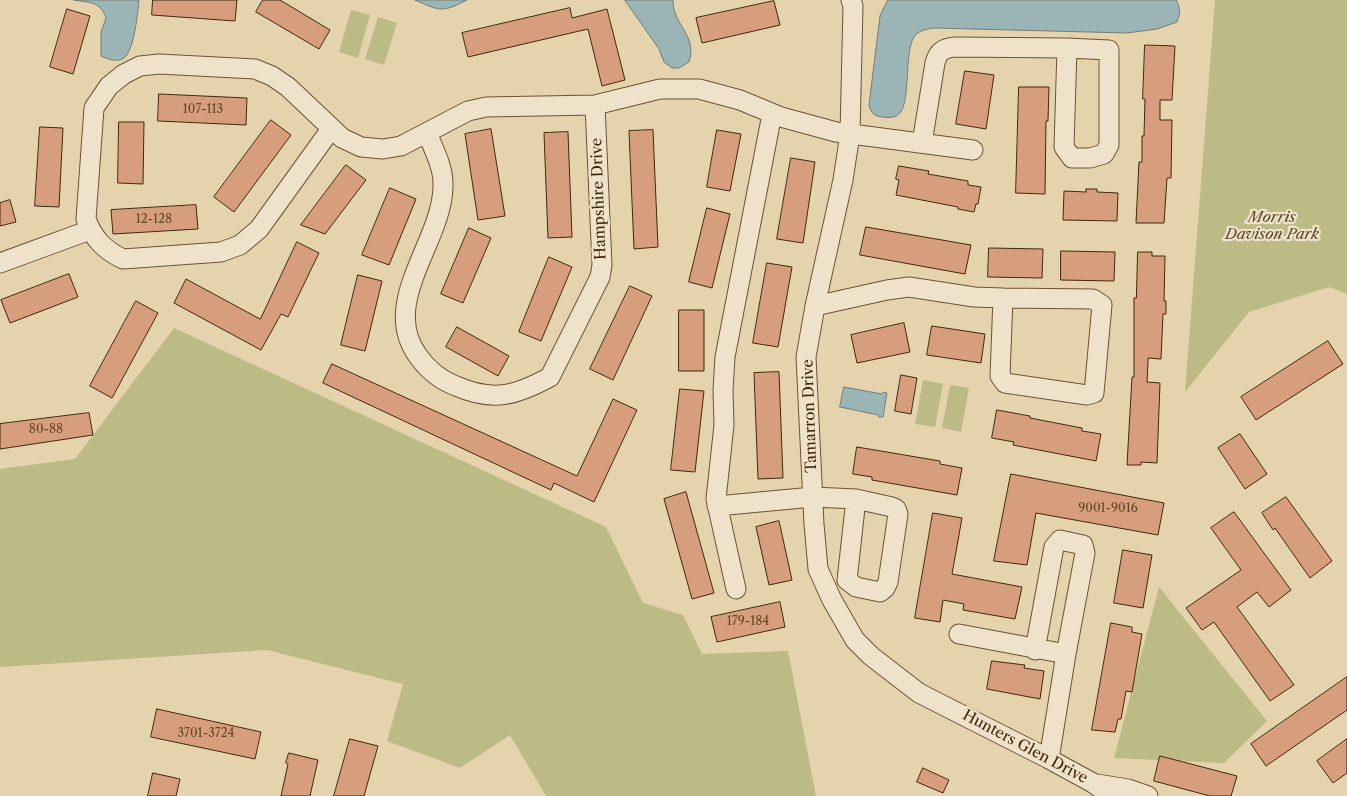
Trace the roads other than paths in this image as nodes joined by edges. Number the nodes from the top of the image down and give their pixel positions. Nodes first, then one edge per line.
1 (853, 2) edge
2 (1067, 48) junction
3 (595, 105) junction
4 (772, 114) junction
5 (332, 129) junction
6 (427, 133) junction
7 (850, 134) junction
8 (922, 142) junction
9 (973, 150) dead end
10 (90, 230) junction
11 (0, 263) edge
12 (1003, 298) junction
13 (815, 306) junction
14 (813, 497) junction
15 (856, 499) junction
16 (717, 506) junction
17 (736, 589) dead end
18 (959, 634) dead end
19 (1035, 650) junction
20 (1066, 654) junction
21 (956, 711) joint
22 (1050, 759) junction
23 (1094, 784) junction
24 (1111, 796) edge
25 (1148, 796) edge

1 - 7 street, Tamarron Drive
2 - 2 street
2 - 8 street
3 - 4 street
3 - 6 street
3 - 6 street, Hampshire Drive
4 - 7 street
4 - 16 street
5 - 6 street
5 - 10 street
5 - 10 street
7 - 8 street
7 - 13 street, Tamarron Drive
8 - 9 street
10 - 11 street
12 - 12 street
12 - 13 street
13 - 14 street, Tamarron Drive
14 - 15 street
14 - 16 street
14 - 21 street, Tamarron Drive
15 - 15 street
16 - 17 street
18 - 19 street
19 - 20 street
19 - 20 street
20 - 22 street
21 - 22 street, Hunters Glen Drive
22 - 23 street, Hunters Glen Drive
23 - 24 street, Hunters Glen Drive
23 - 25 street, Hunters Glen Drive

